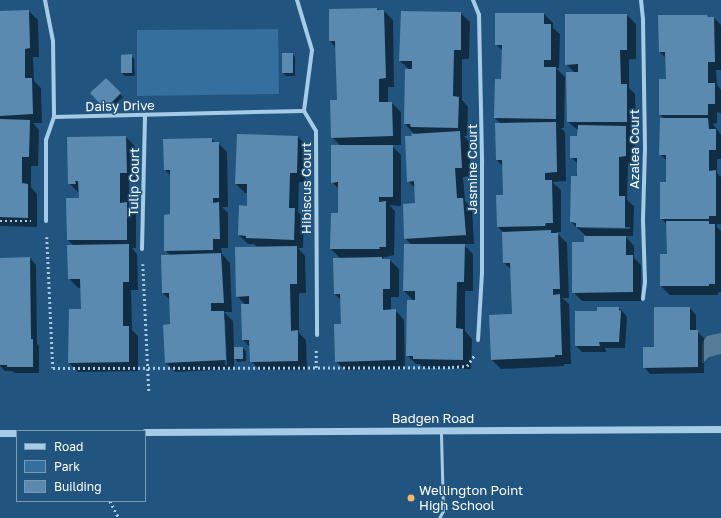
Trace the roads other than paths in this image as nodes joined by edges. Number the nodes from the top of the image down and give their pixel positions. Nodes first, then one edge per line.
1 (45, 0) edge
2 (297, 0) edge
3 (473, 0) edge
4 (641, 0) edge
5 (304, 111) junction
6 (145, 116) junction
7 (54, 117) junction
8 (46, 221) road end
9 (142, 249) road end
10 (642, 299) dead end
11 (317, 335) dead end
12 (478, 340) road end
13 (721, 429) edge
14 (441, 430) junction
15 (146, 432) edge
16 (0, 433) edge
17 (16, 433) edge
18 (439, 518) edge

1 - 7 street
2 - 5 street
3 - 12 street, Jasmine Court
4 - 10 street, Azalea Court
5 - 6 street, Daisy Drive
5 - 11 street, Hibiscus Court
6 - 7 street, Daisy Drive
6 - 9 street, Tulip Court
7 - 8 street
13 - 14 street, Badgen Road
14 - 15 street, Badgen Road
14 - 18 lane
16 - 17 street

